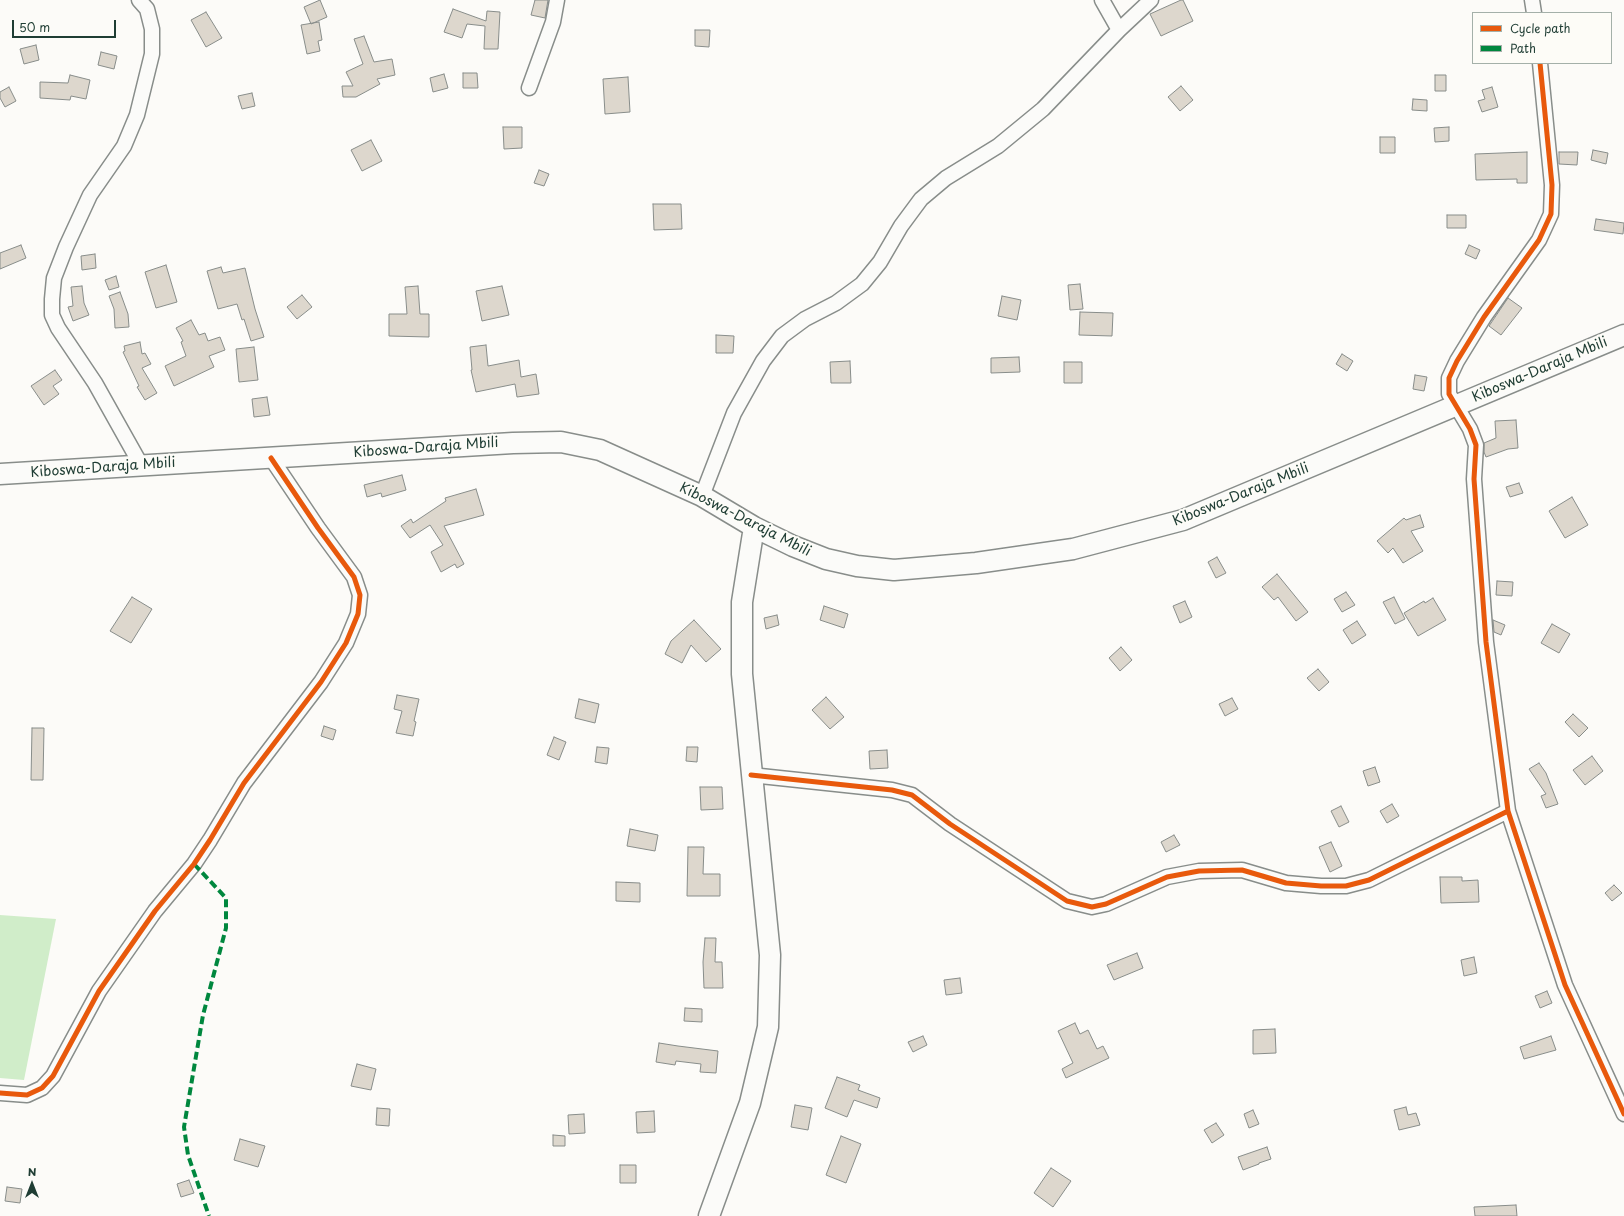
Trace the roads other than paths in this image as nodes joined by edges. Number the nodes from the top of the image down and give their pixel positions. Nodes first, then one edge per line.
1 (139, 0) edge
2 (557, 0) edge
3 (1102, 0) edge
4 (1151, 0) edge
5 (1532, 0) edge
6 (1534, 12) edge
7 (1119, 30) junction
8 (1540, 64) edge
9 (529, 88) dead end
10 (1624, 335) edge
11 (1456, 405) junction
12 (271, 458) junction
13 (141, 465) junction
14 (0, 474) edge
15 (702, 496) junction
16 (754, 527) junction
17 (751, 775) junction
18 (1508, 811) junction
19 (0, 1093) edge
20 (1624, 1114) edge
21 (709, 1216) edge

1 - 13 street
2 - 9 street
3 - 7 street
4 - 7 street
5 - 6 street
7 - 15 street
8 - 11 street
10 - 11 main road, Kiboswa-Daraja Mbili
11 - 16 main road, Kiboswa-Daraja Mbili
11 - 18 street
12 - 13 main road, Kiboswa-Daraja Mbili
12 - 15 main road, Kiboswa-Daraja Mbili
12 - 19 street
13 - 14 main road, Kiboswa-Daraja Mbili
15 - 16 main road, Kiboswa-Daraja Mbili
16 - 17 main road
17 - 18 street
17 - 21 main road
18 - 20 street

